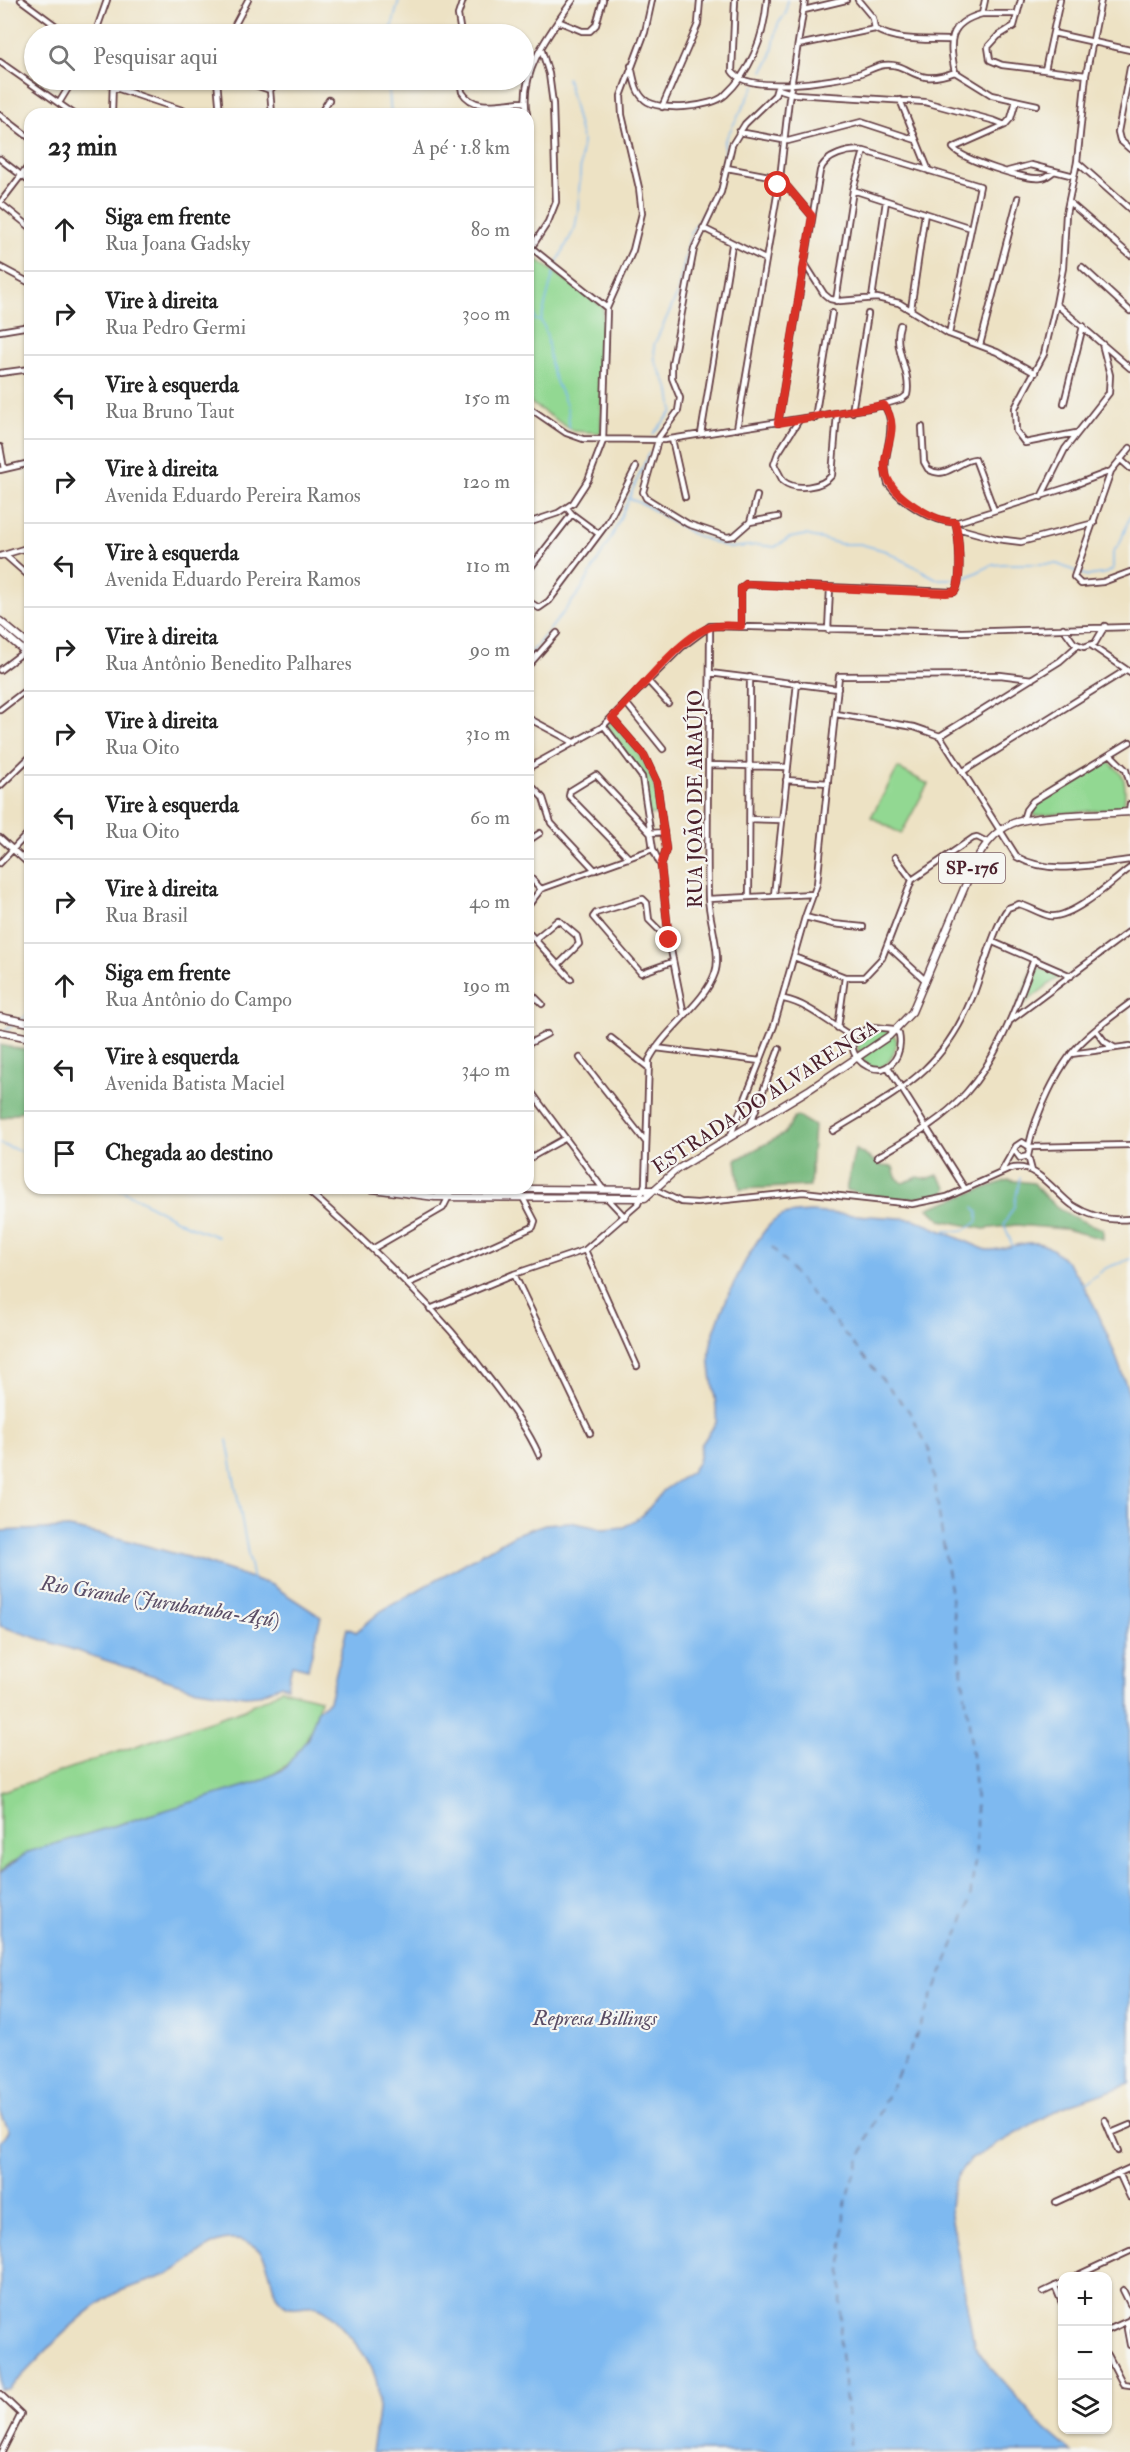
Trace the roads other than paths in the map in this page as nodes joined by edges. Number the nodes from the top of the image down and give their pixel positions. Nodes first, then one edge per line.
1 (21, 0) edge
2 (248, 0) edge
3 (463, 0) edge
4 (573, 0) edge
5 (603, 0) edge
6 (652, 0) edge
7 (700, 0) edge
8 (735, 0) edge
9 (767, 0) edge
10 (806, 0) edge
11 (846, 0) edge
12 (858, 0) edge
13 (985, 0) edge
14 (1021, 0) edge
15 (1060, 0) edge
16 (1101, 0) edge
17 (107, 3) edge
18 (804, 10) junction
19 (982, 14) junction
20 (1017, 14) junction
21 (558, 21) junction
22 (53, 24) edge
23 (100, 24) edge
24 (235, 24) edge
25 (460, 24) edge
26 (875, 29) junction
27 (1053, 33) junction
28 (951, 40) junction
29 (1092, 41) junction
30 (798, 45) junction
31 (541, 48) junction
32 (1130, 50) edge
33 (0, 62) edge
34 (534, 65) edge
35 (632, 66) junction
36 (1130, 68) edge
37 (1045, 70) junction
38 (955, 72) junction
39 (1086, 75) junction
40 (24, 79) edge
41 (738, 79) junction
42 (791, 85) junction
43 (778, 87) junction
44 (40, 90) edge
45 (67, 90) edge
46 (113, 90) edge
47 (122, 90) edge
48 (217, 90) edge
49 (270, 90) edge
50 (462, 90) edge
51 (527, 90) edge
52 (789, 94) junction
53 (329, 100) dead end
54 (900, 100) junction
55 (1016, 100) junction
56 (524, 102) junction
57 (59, 103) junction
58 (509, 103) junction
59 (1038, 105) dead end
60 (662, 107) junction
61 (66, 108) edge
62 (112, 108) edge
63 (176, 108) edge
64 (219, 108) edge
65 (272, 108) edge
66 (324, 108) edge
67 (509, 108) edge
68 (526, 108) edge
69 (0, 115) edge
70 (1005, 125) junction
71 (739, 132) junction
72 (24, 133) edge
73 (916, 140) junction
74 (784, 141) junction
75 (1130, 150) edge
76 (864, 151) junction
77 (0, 159) edge
78 (1077, 162) junction
79 (727, 168) junction
80 (929, 171) junction
81 (1008, 171) junction
82 (24, 172) edge
83 (1053, 172) junction
84 (21, 176) junction
85 (1074, 176) junction
86 (24, 178) edge
87 (780, 178) junction
88 (853, 190) junction
89 (1018, 198) dead end
90 (886, 201) junction
91 (1068, 202) junction
92 (1, 205) edge
93 (1130, 209) edge
94 (925, 213) junction
95 (812, 216) junction
96 (24, 222) edge
97 (703, 228) junction
98 (970, 228) junction
99 (534, 240) edge
100 (732, 245) junction
101 (534, 251) edge
102 (1130, 255) edge
103 (765, 259) junction
104 (804, 264) junction
105 (0, 267) edge
106 (1082, 267) dead end
107 (24, 280) edge
108 (872, 298) junction
109 (836, 301) junction
110 (1056, 304) junction
111 (607, 308) junction
112 (911, 309) junction
113 (1130, 310) edge
114 (832, 313) dead end
115 (868, 314) dead end
116 (900, 325) dead end
117 (1083, 326) junction
118 (24, 327) edge
119 (0, 331) edge
120 (949, 334) junction
121 (1102, 344) junction
122 (980, 345) junction
123 (1115, 355) junction
124 (1108, 365) junction
125 (1130, 368) edge
126 (24, 370) edge
127 (0, 373) edge
128 (1035, 373) junction
129 (1064, 404) dead end
130 (884, 405) junction
131 (534, 411) edge
132 (852, 412) junction
133 (837, 414) junction
134 (815, 418) junction
135 (799, 420) junction
136 (778, 423) junction
137 (922, 427) dead end
138 (737, 429) junction
139 (1077, 433) junction
140 (701, 434) junction
141 (672, 439) junction
142 (603, 441) junction
143 (657, 441) junction
144 (0, 447) edge
145 (1130, 448) edge
146 (1120, 459) junction
147 (24, 465) edge
148 (636, 467) dead end
149 (1130, 468) edge
150 (2, 469) edge
151 (1111, 471) junction
152 (757, 496) dead end
153 (1041, 496) junction
154 (685, 497) dead end
155 (567, 508) junction
156 (994, 510) junction
157 (572, 514) junction
158 (778, 517) dead end
159 (534, 521) edge
160 (750, 522) junction
161 (1094, 523) junction
162 (956, 525) junction
163 (599, 534) junction
164 (24, 549) edge
165 (3, 556) edge
166 (534, 563) edge
167 (24, 572) edge
168 (1130, 572) edge
169 (830, 588) junction
170 (534, 607) edge
171 (0, 621) edge
172 (710, 626) junction
173 (741, 626) junction
174 (1105, 626) junction
175 (1130, 627) edge
176 (1063, 628) junction
177 (828, 630) junction
178 (0, 631) edge
179 (557, 633) dead end
180 (1077, 646) junction
181 (1092, 646) junction
182 (24, 647) edge
183 (24, 648) edge
184 (24, 654) edge
185 (534, 659) edge
186 (0, 670) edge
187 (1128, 671) edge
188 (710, 673) junction
189 (750, 677) junction
190 (1032, 679) junction
191 (648, 681) junction
192 (797, 683) junction
193 (838, 689) junction
194 (24, 692) edge
195 (626, 703) junction
196 (668, 703) dead end
197 (0, 710) edge
198 (836, 714) junction
199 (612, 718) junction
200 (534, 722) edge
201 (604, 726) junction
202 (940, 736) junction
203 (575, 742) junction
204 (1130, 742) edge
205 (663, 749) dead end
206 (1111, 755) junction
207 (24, 764) edge
208 (534, 765) edge
209 (709, 765) junction
210 (749, 766) junction
211 (787, 767) junction
212 (962, 772) junction
213 (786, 780) junction
214 (828, 783) junction
215 (1130, 784) edge
216 (0, 786) edge
217 (534, 788) edge
218 (1130, 804) edge
219 (1029, 805) junction
220 (1129, 812) edge
221 (662, 817) junction
222 (647, 819) junction
223 (750, 819) junction
224 (781, 820) junction
225 (1023, 820) junction
226 (1031, 820) junction
227 (999, 831) junction
228 (664, 832) junction
229 (540, 833) dead end
230 (650, 833) junction
231 (534, 837) edge
232 (0, 838) edge
233 (24, 838) edge
234 (987, 842) junction
235 (653, 849) junction
236 (13, 850) junction
237 (895, 857) dead end
238 (629, 858) junction
239 (24, 860) edge
240 (1130, 860) edge
241 (0, 863) edge
242 (661, 866) junction
243 (1130, 868) edge
244 (595, 870) junction
245 (912, 880) junction
246 (534, 881) edge
247 (541, 889) junction
248 (814, 894) junction
249 (774, 895) junction
250 (749, 897) junction
251 (534, 898) edge
252 (708, 899) junction
253 (805, 917) junction
254 (863, 927) dead end
255 (1130, 931) edge
256 (535, 939) joint
257 (669, 940) junction
258 (993, 942) junction
259 (887, 945) junction
260 (795, 957) junction
261 (1034, 959) junction
262 (672, 962) junction
263 (558, 965) junction
264 (1071, 976) junction
265 (844, 977) junction
266 (571, 979) dead end
267 (925, 980) junction
268 (534, 996) edge
269 (784, 999) junction
270 (1130, 1003) edge
271 (542, 1004) dead end
272 (684, 1015) junction
273 (0, 1017) edge
274 (1011, 1020) junction
275 (24, 1022) edge
276 (838, 1028) junction
277 (897, 1030) junction
278 (1096, 1030) junction
279 (0, 1032) edge
280 (547, 1034) dead end
281 (24, 1037) edge
282 (853, 1037) junction
283 (611, 1038) dead end
284 (534, 1041) edge
285 (1130, 1046) edge
286 (656, 1048) junction
287 (1115, 1048) junction
288 (779, 1049) dead end
289 (1071, 1054) junction
290 (580, 1058) dead end
291 (857, 1058) junction
292 (759, 1061) junction
293 (888, 1067) junction
294 (649, 1068) junction
295 (903, 1089) junction
296 (534, 1096) edge
297 (750, 1125) junction
298 (927, 1127) junction
299 (833, 1131) dead end
300 (1032, 1131) junction
301 (730, 1137) junction
302 (564, 1139) junction
303 (1022, 1142) junction
304 (646, 1143) junction
305 (1130, 1145) edge
306 (1029, 1150) junction
307 (1015, 1151) junction
308 (534, 1156) edge
309 (877, 1157) dead end
310 (1032, 1171) junction
311 (1001, 1173) junction
312 (965, 1189) junction
313 (534, 1190) edge
314 (650, 1190) junction
315 (605, 1192) junction
316 (312, 1194) edge
317 (448, 1194) edge
318 (474, 1194) edge
319 (523, 1198) junction
320 (608, 1199) junction
321 (641, 1199) junction
322 (625, 1217) junction
323 (1130, 1219) edge
324 (374, 1248) junction
325 (585, 1250) junction
326 (514, 1274) junction
327 (407, 1284) junction
328 (430, 1309) junction
329 (638, 1366) dead end
330 (590, 1433) dead end
331 (540, 1455) dead end
332 (1105, 2120) dead end
333 (1130, 2125) edge
334 (1111, 2133) junction
335 (1118, 2151) dead end
336 (1130, 2168) edge
337 (1119, 2173) junction
338 (1128, 2187) edge
339 (1130, 2197) edge
340 (1056, 2202) dead end
341 (1130, 2251) edge
342 (1087, 2272) edge
343 (1058, 2285) edge
344 (1055, 2286) junction
345 (1123, 2290) dead end
346 (1043, 2292) dead end
347 (1058, 2293) edge
348 (1130, 2304) edge
349 (1129, 2320) edge
350 (1112, 2328) edge
351 (1130, 2345) edge
352 (1112, 2363) edge
353 (1130, 2385) edge
354 (0, 2394) edge
355 (2, 2452) edge

1 - 22 street
2 - 24 street
3 - 25 street
4 - 21 street
5 - 21 street
6 - 35 street
7 - 60 street
8 - 41 street
9 - 41 street
10 - 18 street
11 - 18 street
12 - 26 street
13 - 19 street
14 - 20 street
15 - 27 street
16 - 29 street
17 - 23 street
18 - 30 street
19 - 20 street
19 - 28 street
20 - 37 street
21 - 31 street
26 - 28 street
26 - 30 street
27 - 29 street
27 - 37 street
28 - 38 street
29 - 32 street
29 - 39 street
30 - 42 street
31 - 34 street
31 - 99 street
33 - 40 street
35 - 60 street
35 - 111 street
36 - 75 street
37 - 39 street
38 - 42 street
38 - 55 street
39 - 78 street
41 - 43 street
41 - 60 street
42 - 43 street
42 - 52 street
43 - 52 street
43 - 71 street
44 - 57 street
45 - 57 street
46 - 62 street
47 - 63 street
48 - 64 street
49 - 65 street
50 - 58 street
51 - 56 street
52 - 54 street
52 - 74 street
53 - 66 street
54 - 70 street
54 - 73 street
55 - 59 street
55 - 70 street
56 - 58 street
56 - 68 street
57 - 61 street
58 - 67 street
69 - 72 street
70 - 81 street
71 - 74 street
71 - 79 street
73 - 74 street
73 - 80 street
74 - 87 street
76 - 80 street
76 - 88 street
76 - 95 street
77 - 84 street
78 - 85 street
78 - 93 street
79 - 87 street
79 - 97 street
80 - 98 street
81 - 83 street
81 - 83 street
82 - 84 street
83 - 85 street
84 - 86 street
84 - 92 street
85 - 91 street
87 - 95 street
87 - 103 street
88 - 90 street
88 - 109 street
89 - 122 street
90 - 94 street
90 - 108 street
91 - 102 street
91 - 110 street
92 - 96 street
94 - 98 street
94 - 112 street
95 - 104 street
97 - 100 street
97 - 143 street
98 - 120 street
100 - 103 street
100 - 140 street
101 - 111 street
103 - 138 street
104 - 109 street
104 - 136 street
105 - 107 street
106 - 113 street
108 - 109 street
108 - 112 street
110 - 117 street
110 - 128 street
111 - 142 street
112 - 120 street
114 - 134 street
115 - 132 street
116 - 130 street
117 - 121 street
117 - 129 street
118 - 119 street
120 - 122 street
121 - 123 street
121 - 124 street
122 - 128 street
123 - 124 street
123 - 125 street
124 - 139 street
126 - 127 street
128 - 139 street
130 - 132 street
130 - 162 street
131 - 142 street
132 - 133 street
133 - 134 street
133 - 135 street
134 - 135 street
135 - 136 street
136 - 138 street
137 - 156 street
138 - 140 street
139 - 153 street
140 - 141 street
141 - 143 street
141 - 154 street
142 - 143 street
142 - 155 street
143 - 160 street
144 - 150 street
145 - 146 street
146 - 149 street
146 - 151 street
147 - 150 street
148 - 163 street
151 - 153 street
151 - 161 street
152 - 160 street
153 - 156 street
155 - 157 street
155 - 159 street
156 - 162 street
157 - 163 street
157 - 166 street
158 - 160 street
161 - 162 street
161 - 168 street
162 - 169 street
163 - 170 street
164 - 165 street
165 - 167 street
169 - 173 street
169 - 177 street
171 - 182 main road
172 - 173 street
172 - 188 street, RUA JOÃO DE ARAÚJO
172 - 191 street
173 - 177 street
174 - 175 street
174 - 176 street
174 - 181 street
176 - 177 street
176 - 180 street
178 - 183 main road
179 - 185 street
180 - 181 street
180 - 190 street
181 - 187 street
184 - 186 street
187 - 212 street
188 - 189 street
188 - 209 street, RUA JOÃO DE ARAÚJO
189 - 192 street
189 - 210 street
190 - 193 street
190 - 202 street
191 - 195 street
191 - 196 street
192 - 193 street
192 - 211 street
193 - 198 street
194 - 197 street
195 - 199 street
195 - 205 street
198 - 202 street
198 - 214 street
199 - 201 street
199 - 221 street
200 - 203 street
201 - 203 street
201 - 222 street
202 - 212 street
203 - 208 street
204 - 206 street
206 - 215 street
206 - 219 street
207 - 216 street
209 - 210 street
209 - 252 street, RUA JOÃO DE ARAÚJO
210 - 211 street
210 - 223 street
211 - 213 street
212 - 227 street
213 - 214 street
213 - 224 street
214 - 248 street
217 - 244 street
218 - 220 street
219 - 225 street
219 - 226 street
220 - 226 main road, ESTRADA DO ALVARENGA / SP-176
221 - 222 street
221 - 228 street
222 - 230 street
223 - 224 street
223 - 250 street
224 - 249 street
225 - 226 main road, ESTRADA DO ALVARENGA / SP-176
225 - 227 main road, ESTRADA DO ALVARENGA / SP-176
227 - 234 main road, ESTRADA DO ALVARENGA / SP-176
227 - 240 street
228 - 230 street
228 - 242 street
229 - 231 street
230 - 235 street
230 - 238 street
232 - 236 street
233 - 236 street
234 - 245 street
234 - 267 main road, ESTRADA DO ALVARENGA / SP-176
235 - 238 street
235 - 242 street
236 - 239 street
236 - 241 street
237 - 245 street
238 - 244 street
242 - 257 street
243 - 258 street
244 - 247 street
245 - 259 street
246 - 247 street
247 - 251 street
248 - 249 street
248 - 253 street
249 - 250 street
250 - 252 street
252 - 272 street, RUA JOÃO DE ARAÚJO
253 - 254 street
253 - 260 street
255 - 264 street
256 - 263 street
256 - 263 street
257 - 262 street
257 - 262 street
258 - 261 street
258 - 295 street
259 - 265 street
259 - 267 street
260 - 265 street
260 - 269 street
261 - 264 street
261 - 274 street
262 - 272 street
263 - 266 street
264 - 274 street
265 - 276 street
267 - 277 main road, ESTRADA DO ALVARENGA / SP-176
268 - 271 street
269 - 276 street
269 - 292 street
270 - 278 street
272 - 286 street, RUA JOÃO DE ARAÚJO
273 - 275 main road
274 - 298 street
276 - 282 street
277 - 282 street
277 - 291 main road, ESTRADA DO ALVARENGA / SP-176
277 - 293 street
278 - 287 street
278 - 289 street
279 - 281 main road
280 - 284 street
282 - 291 street
283 - 294 street
285 - 287 street
286 - 292 street
286 - 294 street, RUA JOÃO DE ARAÚJO
287 - 289 street
288 - 297 street
289 - 300 street
290 - 304 street
291 - 293 street
291 - 297 main road, ESTRADA DO ALVARENGA / SP-176
292 - 301 street
293 - 295 street
294 - 304 street, RUA JOÃO DE ARAÚJO
295 - 298 street
295 - 299 street
296 - 302 street
297 - 301 main road, ESTRADA DO ALVARENGA / SP-176
298 - 309 street
298 - 312 street
300 - 303 street
300 - 306 street
301 - 314 main road, ESTRADA DO ALVARENGA / SP-176
302 - 308 street
302 - 315 street
303 - 306 street
303 - 307 street
304 - 314 street, RUA JOÃO DE ARAÚJO
305 - 306 street
306 - 307 street
306 - 310 street
307 - 311 street
310 - 311 street
310 - 323 street
311 - 312 street
312 - 314 street
313 - 315 main road
314 - 315 main road
314 - 321 main road, ESTRADA DO ALVARENGA / SP-176
316 - 324 street
317 - 324 street
318 - 319 main road
319 - 320 main road
319 - 327 street
320 - 321 main road
320 - 322 street
321 - 322 street, ESTRADA DO ALVARENGA
322 - 325 street, ESTRADA DO ALVARENGA
324 - 327 street
325 - 326 street, ESTRADA DO ALVARENGA
325 - 329 street
326 - 328 street, ESTRADA DO ALVARENGA
326 - 330 street
327 - 328 street
328 - 331 street
332 - 334 street
333 - 334 street
334 - 335 street
336 - 337 street
337 - 338 street
337 - 340 street
338 - 339 street
341 - 342 street
343 - 344 street
344 - 346 street
344 - 347 street
345 - 348 street
349 - 350 street
349 - 351 street
352 - 353 street
354 - 355 street

